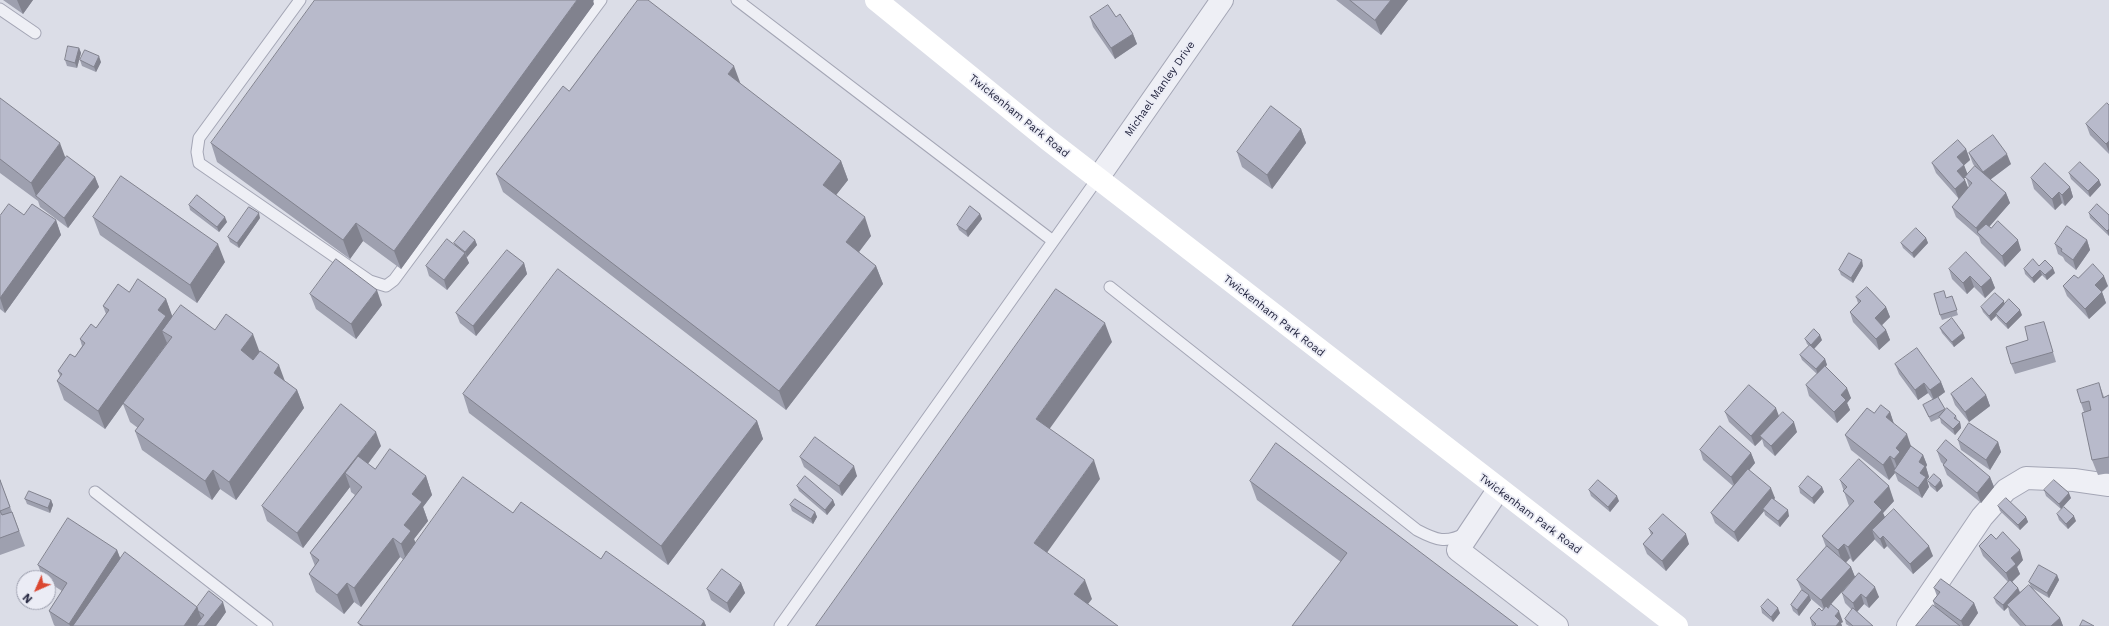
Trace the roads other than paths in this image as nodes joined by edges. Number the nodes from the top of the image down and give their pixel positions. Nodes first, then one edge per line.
1 (300, 0) edge
2 (600, 0) edge
3 (737, 0) edge
4 (876, 0) edge
5 (1219, 1) edge
6 (0, 9) edge
7 (34, 32) dead end
8 (1098, 178) junction
9 (1053, 241) junction
10 (1110, 287) dead end
11 (2109, 485) edge
12 (1498, 490) junction
13 (94, 492) dead end
14 (1472, 530) junction
15 (267, 626) edge
16 (780, 626) edge
17 (1557, 626) edge
18 (1677, 626) edge
19 (1908, 626) edge

1 - 2 lane
3 - 9 lane
4 - 8 main road, Twickenham Park Road
5 - 8 street, Michael Manley Drive
6 - 7 lane
8 - 9 lane
8 - 12 main road, Twickenham Park Road
9 - 16 lane
10 - 14 lane
11 - 19 street
12 - 14 street
12 - 18 main road, Twickenham Park Road
13 - 15 lane
14 - 17 street

